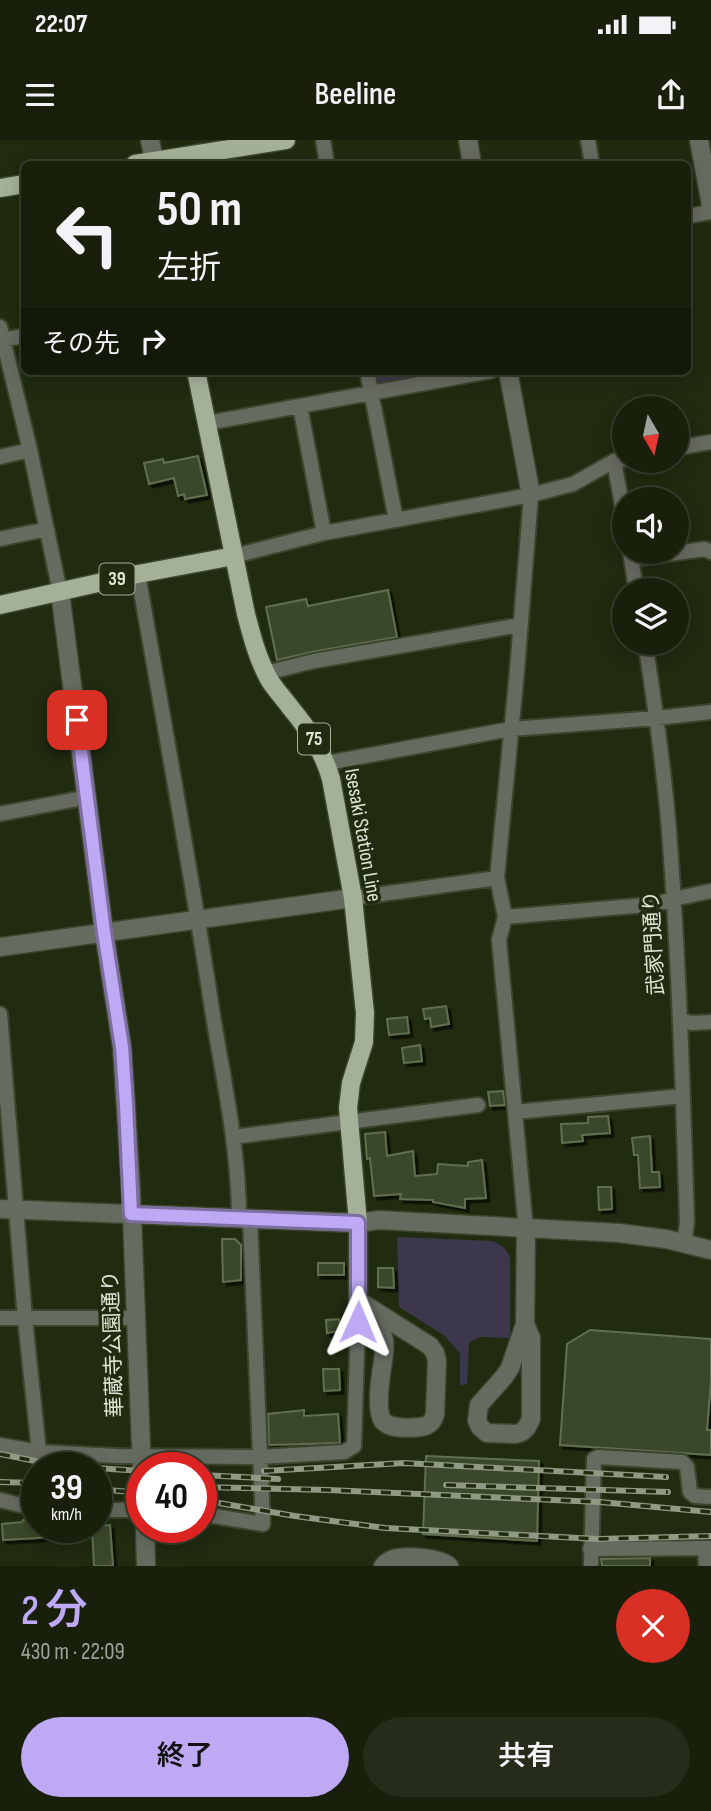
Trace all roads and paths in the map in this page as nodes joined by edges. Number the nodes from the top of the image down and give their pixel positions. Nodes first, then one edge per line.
1 (150, 140) edge
2 (286, 140) edge
3 (323, 140) edge
4 (468, 140) edge
5 (588, 140) edge
6 (699, 140) edge
7 (154, 161) edge
8 (165, 161) edge
9 (326, 161) edge
10 (472, 161) edge
11 (592, 161) edge
12 (21, 184) edge
13 (0, 188) edge
14 (711, 205) edge
15 (711, 212) edge
16 (691, 215) edge
17 (1, 336) edge
18 (21, 336) edge
19 (197, 375) edge
20 (368, 375) edge
21 (439, 375) edge
22 (510, 375) edge
23 (371, 392) junction
24 (300, 406) junction
25 (207, 423) junction
26 (711, 442) edge
27 (690, 446) edge
28 (30, 450) junction
29 (0, 457) edge
30 (612, 464) edge
31 (531, 495) junction
32 (396, 520) junction
33 (47, 529) junction
34 (324, 533) junction
35 (0, 539) edge
36 (689, 550) edge
37 (711, 552) edge
38 (234, 556) junction
39 (138, 574) junction
40 (60, 592) junction
41 (0, 605) edge
42 (520, 625) junction
43 (647, 655) edge
44 (266, 673) junction
45 (711, 712) edge
46 (657, 718) junction
47 (512, 729) junction
48 (327, 763) junction
49 (88, 797) junction
50 (0, 814) edge
51 (497, 878) junction
52 (711, 891) edge
53 (353, 898) junction
54 (673, 899) junction
55 (505, 917) junction
56 (198, 918) junction
57 (104, 932) junction
58 (0, 947) edge
59 (0, 1014) edge
60 (680, 1020) junction
61 (711, 1022) edge
62 (0, 1023) edge
63 (3, 1088) edge
64 (683, 1096) junction
65 (478, 1105) dead end
66 (515, 1112) junction
67 (348, 1123) junction
68 (233, 1137) junction
69 (8, 1209) edge
70 (131, 1214) junction
71 (245, 1219) junction
72 (358, 1223) junction
73 (526, 1230) junction
74 (684, 1243) junction
75 (711, 1250) edge
76 (359, 1301) junction
77 (0, 1318) edge
78 (135, 1318) junction
79 (25, 1319) junction
80 (358, 1322) junction
81 (525, 1324) junction
82 (0, 1445) edge
83 (39, 1452) joint
84 (141, 1452) edge
85 (260, 1457) junction
86 (217, 1460) edge
87 (711, 1497) edge
88 (0, 1500) edge
89 (21, 1505) edge
90 (217, 1517) edge
91 (145, 1543) edge
92 (708, 1548) edge
93 (590, 1549) junction
94 (146, 1566) edge
95 (383, 1566) edge
96 (449, 1566) edge
97 (591, 1566) edge
98 (706, 1566) edge

1 - 7 street
2 - 8 main road
3 - 9 street
4 - 10 street
5 - 11 street
6 - 14 street
12 - 13 main road
15 - 16 street
17 - 18 street
17 - 28 street
19 - 25 main road, Isesaki Station Line / 75
20 - 23 street
21 - 23 street
22 - 31 street
23 - 24 street
23 - 32 street
24 - 25 street
24 - 34 street
25 - 38 main road, Isesaki Station Line / 75
26 - 27 street
28 - 29 street
28 - 33 street
30 - 31 street
31 - 32 street
31 - 42 street
32 - 34 street
33 - 35 street
33 - 40 street
34 - 38 street
36 - 37 street
38 - 39 main road, 39
38 - 44 main road, Isesaki Station Line / 75
39 - 40 main road, 39
39 - 56 street
40 - 41 main road, 39
40 - 49 street, 華蔵寺公園通り
42 - 44 street
42 - 47 street
43 - 46 street, 武家門通り
44 - 48 main road, Isesaki Station Line / 75
45 - 46 street
46 - 47 street
46 - 54 street, 武家門通り
47 - 48 street
47 - 51 street
48 - 53 main road, Isesaki Station Line / 75
49 - 50 street
49 - 57 street, 華蔵寺公園通り
51 - 53 street
51 - 55 street
52 - 54 street
53 - 56 street
53 - 67 main road, Isesaki Station Line / 75
54 - 55 street
54 - 60 street, 武家門通り
55 - 66 street
56 - 57 street
56 - 68 street
57 - 58 street
57 - 70 street, 華蔵寺公園通り
59 - 62 street
60 - 61 street
60 - 64 street, 武家門通り
62 - 63 street
63 - 69 street
64 - 66 street
64 - 74 street, 武家門通り
65 - 67 street
66 - 73 street
67 - 68 street
67 - 72 main road, 75
68 - 71 street
69 - 70 street
69 - 79 street
70 - 71 street
70 - 78 street, 華蔵寺公園通り
71 - 72 street
71 - 85 street
72 - 73 street
72 - 76 street
73 - 74 street
73 - 81 street
74 - 75 street
76 - 80 street
76 - 80 street
77 - 79 street
78 - 79 street
78 - 84 street, 華蔵寺公園通り
79 - 83 street
80 - 85 street
81 - 81 street
82 - 83 street
85 - 86 street
85 - 90 street
87 - 93 street
88 - 89 street
91 - 94 street
92 - 93 street
92 - 98 street
93 - 97 street
95 - 96 street

